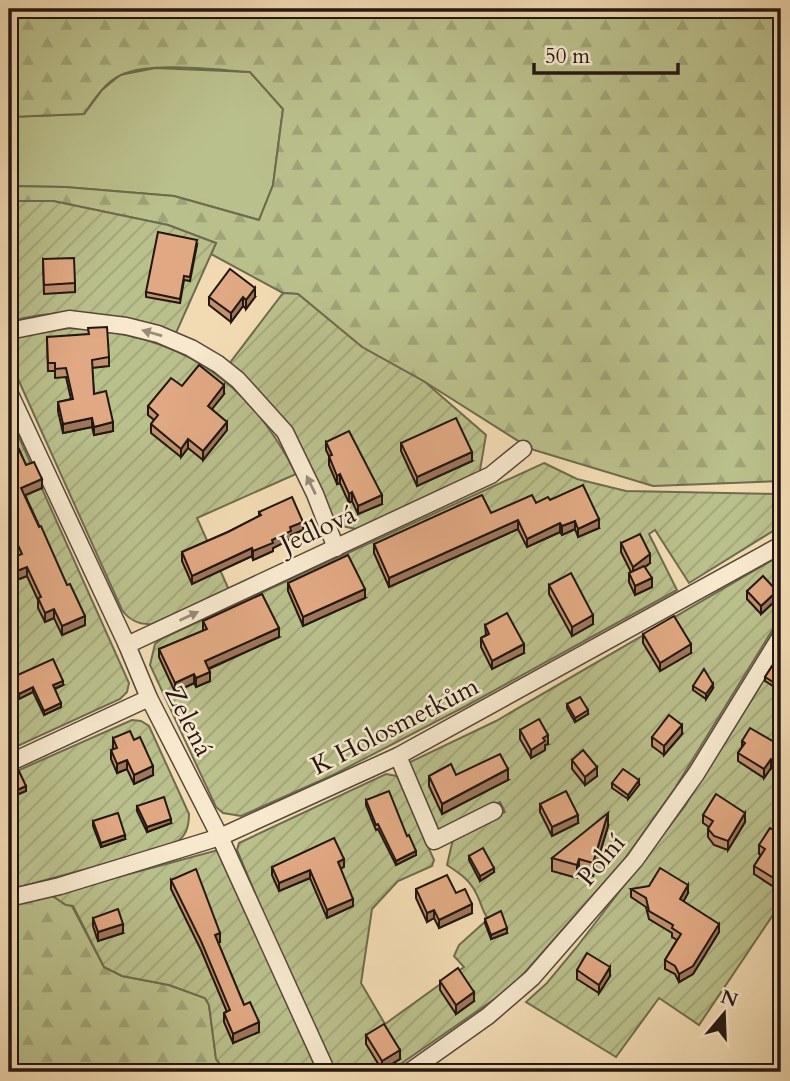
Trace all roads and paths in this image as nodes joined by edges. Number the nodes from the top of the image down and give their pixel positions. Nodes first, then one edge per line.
1 (9, 331) edge
2 (9, 392) edge
3 (523, 449) dead end
4 (781, 545) edge
5 (335, 548) junction
6 (781, 636) edge
7 (127, 645) junction
8 (149, 698) junction
9 (398, 755) junction
10 (9, 763) edge
11 (494, 811) dead end
12 (220, 837) junction
13 (9, 898) edge
14 (327, 1072) edge
15 (409, 1072) edge

5 -> 1 street
2 - 7 street, Zelená
3 - 5 street, Jedlová
4 - 9 street, K Holosmetkům
7 -> 5 street, Jedlová
6 - 15 street, Polní
7 - 8 street, Zelená
8 - 10 street
8 - 12 street, Zelená
9 - 11 street
9 - 12 street, K Holosmetkům
12 - 13 street, K Holosmetkům
12 - 14 street, Zelená

